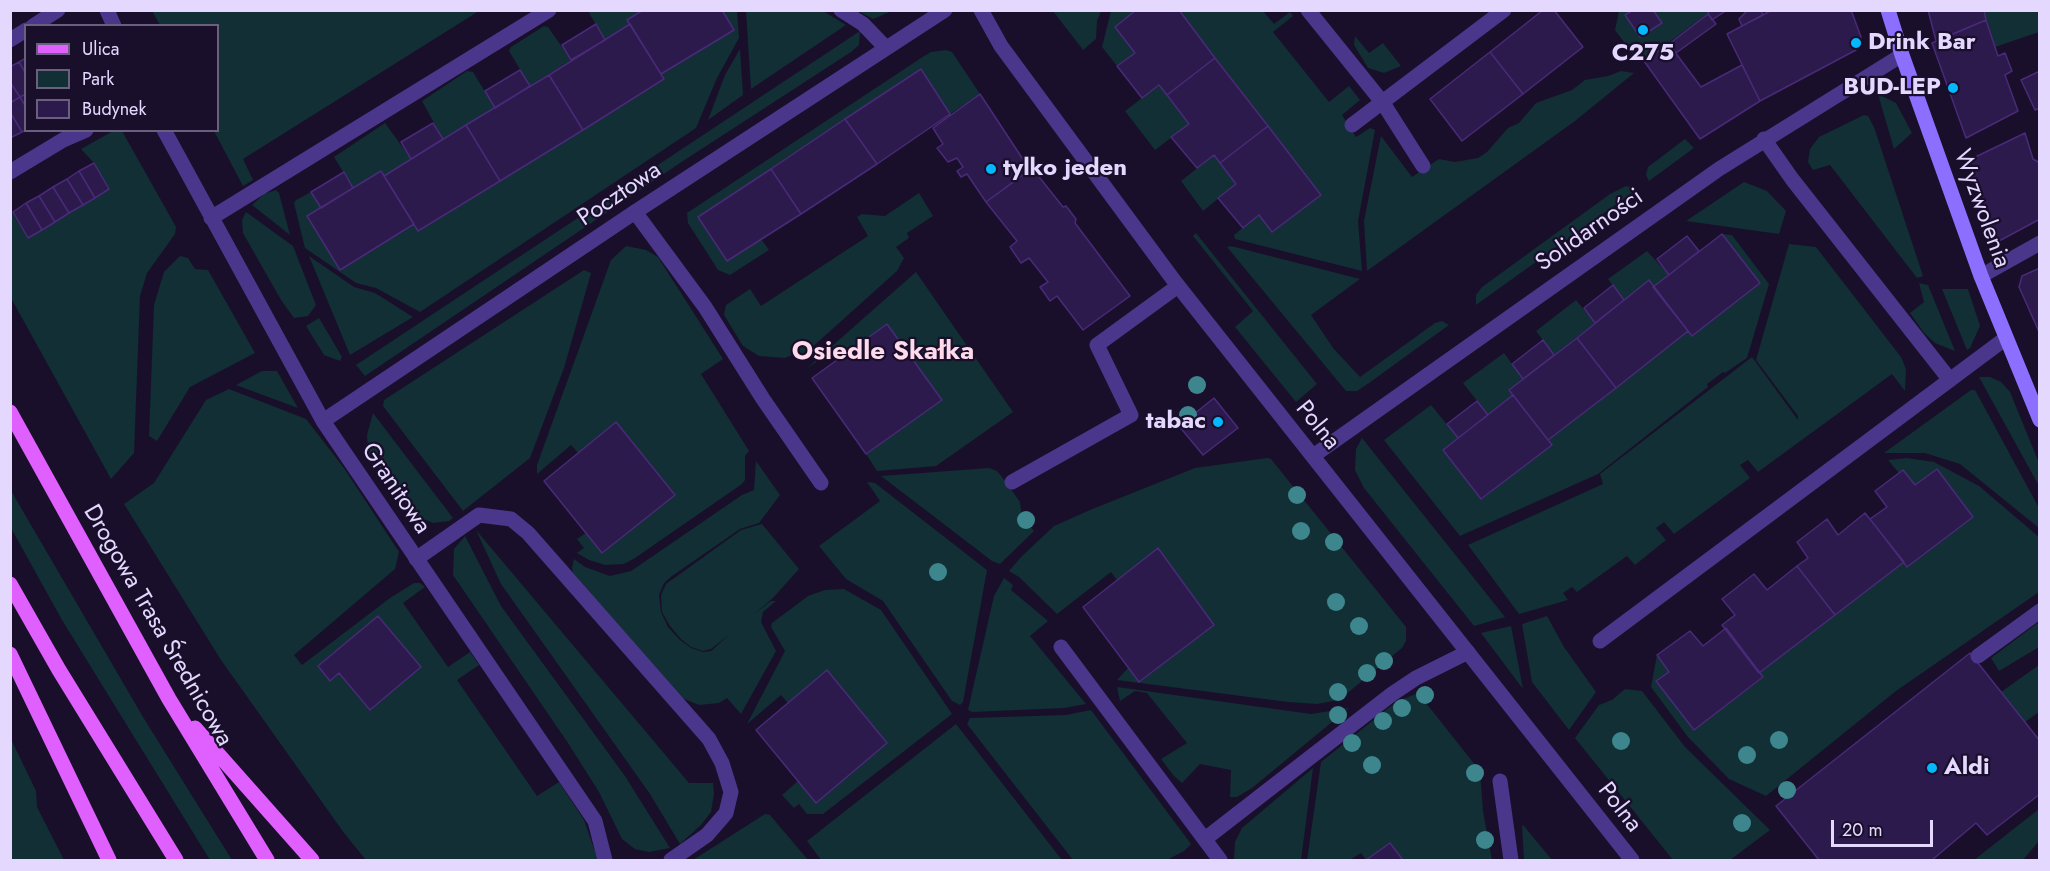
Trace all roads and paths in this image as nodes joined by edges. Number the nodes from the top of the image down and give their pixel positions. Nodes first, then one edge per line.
1 (58, 10) edge
2 (107, 10) edge
3 (549, 10) edge
4 (841, 10) edge
5 (945, 10) edge
6 (981, 10) edge
7 (1308, 10) edge
8 (1504, 10) edge
9 (1888, 10) edge
10 (36, 24) edge
11 (113, 24) edge
12 (24, 31) edge
13 (10, 39) edge
14 (886, 48) junction
15 (1902, 55) junction
16 (1383, 103) junction
17 (1352, 125) dead end
18 (81, 132) edge
19 (165, 132) edge
20 (1764, 139) junction
21 (1424, 166) dead end
22 (10, 172) edge
23 (635, 212) junction
24 (211, 218) junction
25 (2040, 243) edge
26 (1981, 276) junction
27 (1178, 285) junction
28 (2006, 338) junction
29 (1950, 380) junction
30 (10, 412) edge
31 (2040, 420) edge
32 (322, 421) junction
33 (1313, 456) junction
34 (1012, 482) dead end
35 (821, 483) dead end
36 (416, 560) junction
37 (10, 584) edge
38 (2040, 611) edge
39 (1600, 641) dead end
40 (1061, 647) dead end
41 (1468, 652) junction
42 (10, 654) edge
43 (1978, 656) dead end
44 (169, 699) junction
45 (1500, 781) dead end
46 (1205, 839) junction
47 (109, 861) edge
48 (176, 861) edge
49 (267, 861) edge
50 (312, 861) edge
51 (605, 861) edge
52 (671, 861) edge
53 (1220, 861) edge
54 (1511, 861) edge
55 (1632, 861) edge

1 - 10 street
2 - 11 street
3 - 24 street
4 - 14 street
5 - 14 street, Pocztowa
6 - 27 street, Polna
7 - 16 street
8 - 16 street
9 - 15 street, Wyzwolenia
12 - 13 street
14 - 23 street, Pocztowa
15 - 20 street, Solidarności
15 - 26 street, Wyzwolenia
16 - 17 street
16 - 21 street
18 - 22 street
19 - 24 street, Granitowa
20 - 29 street
20 - 33 street, Solidarności
23 - 32 street, Pocztowa
23 - 35 street
24 - 32 street, Granitowa
25 - 26 street
26 - 28 street, Wyzwolenia
27 - 33 street, Polna
27 - 34 street
28 - 29 street
28 - 31 street, Wyzwolenia
29 - 39 street
30 - 44 main road, Drogowa Trasa Średnicowa
32 - 36 street, Granitowa
33 - 41 street, Polna
36 - 51 street, Granitowa
36 - 52 street
37 - 48 main road
38 - 43 street
40 - 46 street
41 - 46 street
41 - 55 street, Polna
42 - 47 main road
44 - 49 main road, Drogowa Trasa Średnicowa
44 - 50 main road
45 - 54 street
46 - 53 street

